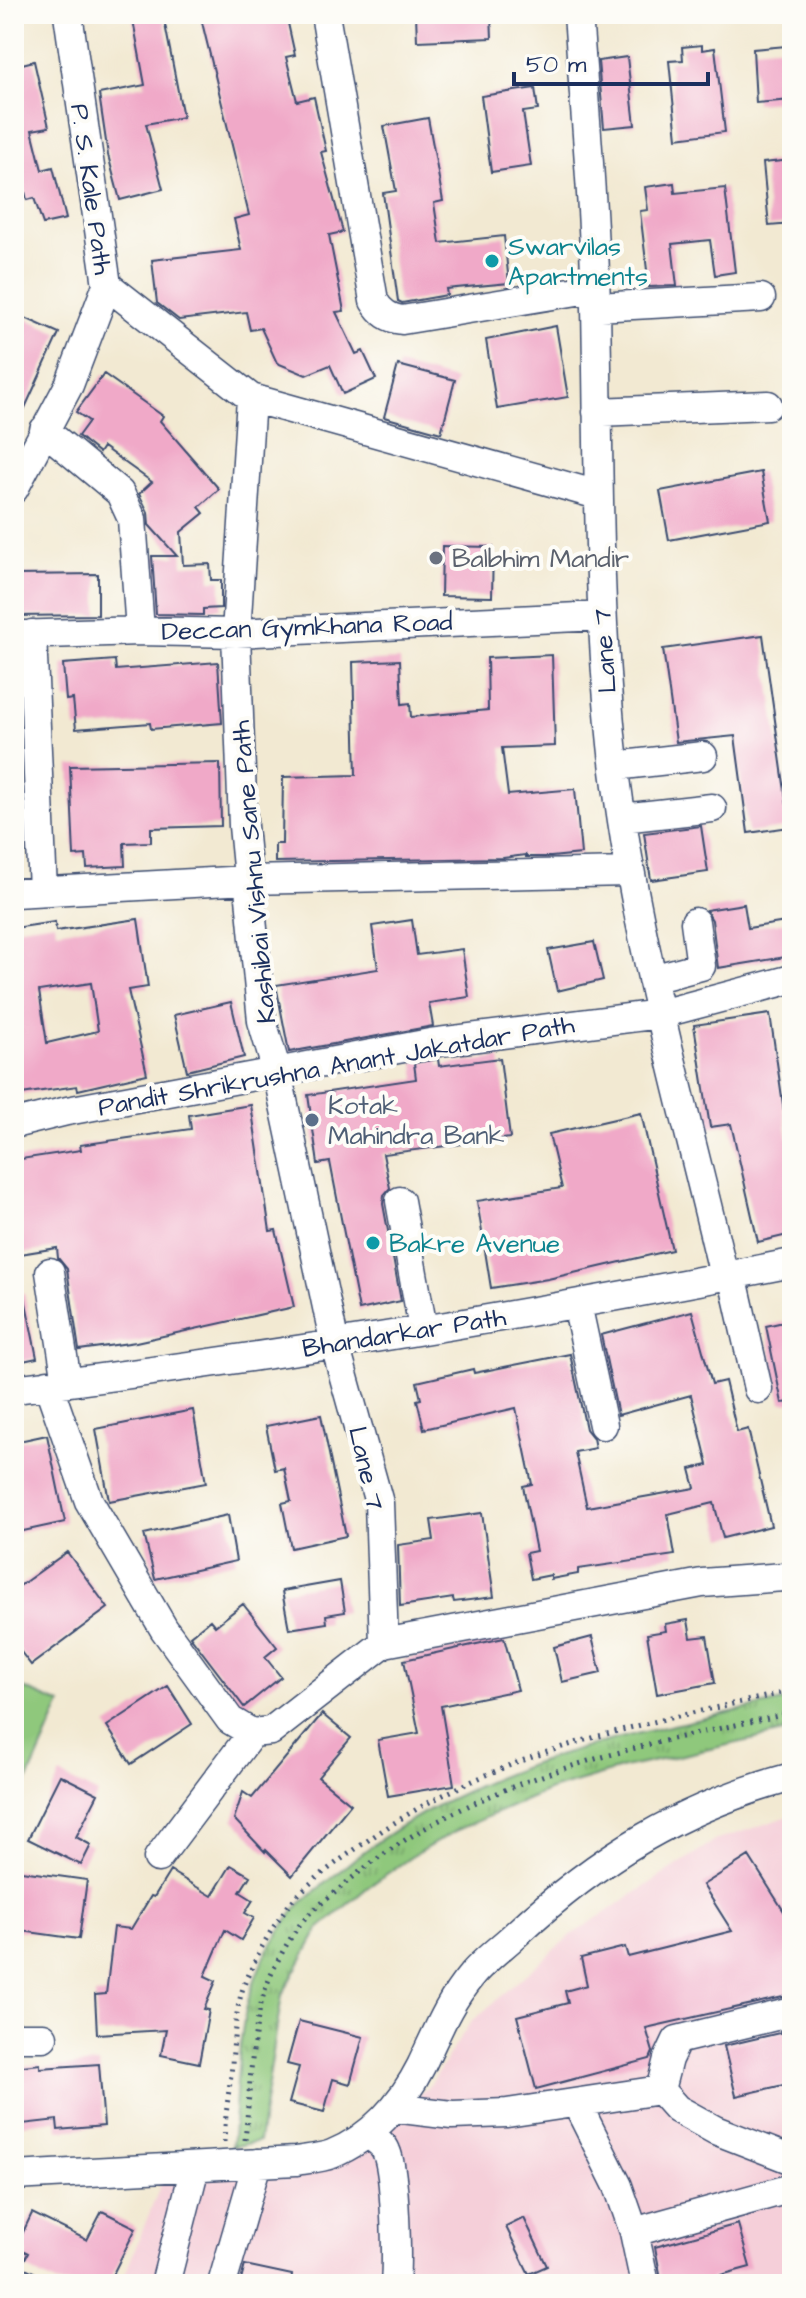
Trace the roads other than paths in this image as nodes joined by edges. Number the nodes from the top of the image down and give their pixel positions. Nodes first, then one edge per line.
1 (68, 14) edge
2 (325, 14) edge
3 (578, 14) edge
4 (107, 285) junction
5 (595, 298) junction
6 (761, 298) dead end
7 (251, 398) junction
8 (768, 405) dead end
9 (597, 412) junction
10 (44, 430) junction
11 (14, 489) edge
12 (598, 495) junction
13 (600, 616) junction
14 (140, 631) junction
15 (236, 633) junction
16 (23, 634) edge
17 (703, 756) dead end
18 (615, 766) junction
19 (712, 808) dead end
20 (622, 818) junction
21 (629, 872) junction
22 (247, 880) junction
23 (43, 891) junction
24 (14, 893) edge
25 (695, 922) dead end
26 (652, 979) junction
27 (792, 979) edge
28 (660, 1014) junction
29 (277, 1072) junction
30 (14, 1124) edge
31 (400, 1201) dead end
32 (792, 1263) edge
33 (50, 1272) dead end
34 (728, 1275) junction
35 (577, 1304) junction
36 (423, 1329) junction
37 (335, 1345) junction
38 (58, 1383) junction
39 (14, 1389) edge
40 (758, 1389) dead end
41 (603, 1425) dead end
42 (784, 1577) dead end
43 (384, 1643) junction
44 (252, 1733) junction
45 (792, 1777) edge
46 (158, 1858) dead end
47 (792, 2012) edge
48 (14, 2037) edge
49 (43, 2037) dead end
50 (660, 2090) junction
51 (577, 2104) junction
52 (394, 2108) junction
53 (368, 2134) junction
54 (792, 2160) edge
55 (246, 2164) junction
56 (195, 2167) junction
57 (14, 2176) edge
58 (792, 2188) edge
59 (634, 2232) junction
60 (165, 2284) edge
61 (222, 2284) edge
62 (395, 2284) edge
63 (645, 2284) edge

1 - 4 street, P. S. Kale Path
2 - 5 street
3 - 5 street, Lane 7
4 - 7 street
4 - 10 street, P. S. Kale Path
5 - 6 street
5 - 9 street, Lane 7
7 - 12 street
7 - 15 street, Kashibai Vishnu Sane Path
8 - 9 street
9 - 12 street, Lane 7
10 - 11 street, P. S. Kale Path
10 - 14 street
12 - 13 street, Lane 7
13 - 15 street, Deccan Gymkhana Road
13 - 18 street, Lane 7
14 - 15 street, Deccan Gymkhana Road
14 - 16 street, Deccan Gymkhana Road
15 - 22 street, Kashibai Vishnu Sane Path
16 - 23 street
17 - 18 street
18 - 20 street, Lane 7
19 - 20 street
20 - 21 street, Lane 7
21 - 22 street
21 - 26 street, Lane 7
22 - 23 street
22 - 29 street, Kashibai Vishnu Sane Path
23 - 24 street
25 - 26 street
26 - 28 street, Lane 7
27 - 28 street, Pandit Shrikrushna Anant Jakatdar Path
28 - 29 street, Pandit Shrikrushna Anant Jakatdar Path
28 - 34 street, Lane 7
29 - 30 street, Pandit Shrikrushna Anant Jakatdar Path
29 - 37 street, Kashibai Vishnu Sane Path
31 - 36 street
32 - 34 street, Bhandarkar Path
33 - 38 street
34 - 35 street, Bhandarkar Path
34 - 40 street, Lane 7
35 - 36 street, Bhandarkar Path
35 - 41 street
36 - 37 street, Bhandarkar Path
37 - 38 street, Bhandarkar Path
37 - 43 street, Lane 7
38 - 39 street, Bhandarkar Path
38 - 44 street
42 - 43 street
43 - 44 street
44 - 46 street
45 - 52 street
47 - 50 street
48 - 49 street
50 - 51 street
50 - 54 street
51 - 52 street
51 - 59 street
52 - 53 street
53 - 55 street
53 - 62 street
55 - 56 street
55 - 61 street
56 - 57 street
56 - 60 street
58 - 59 street
59 - 63 street

